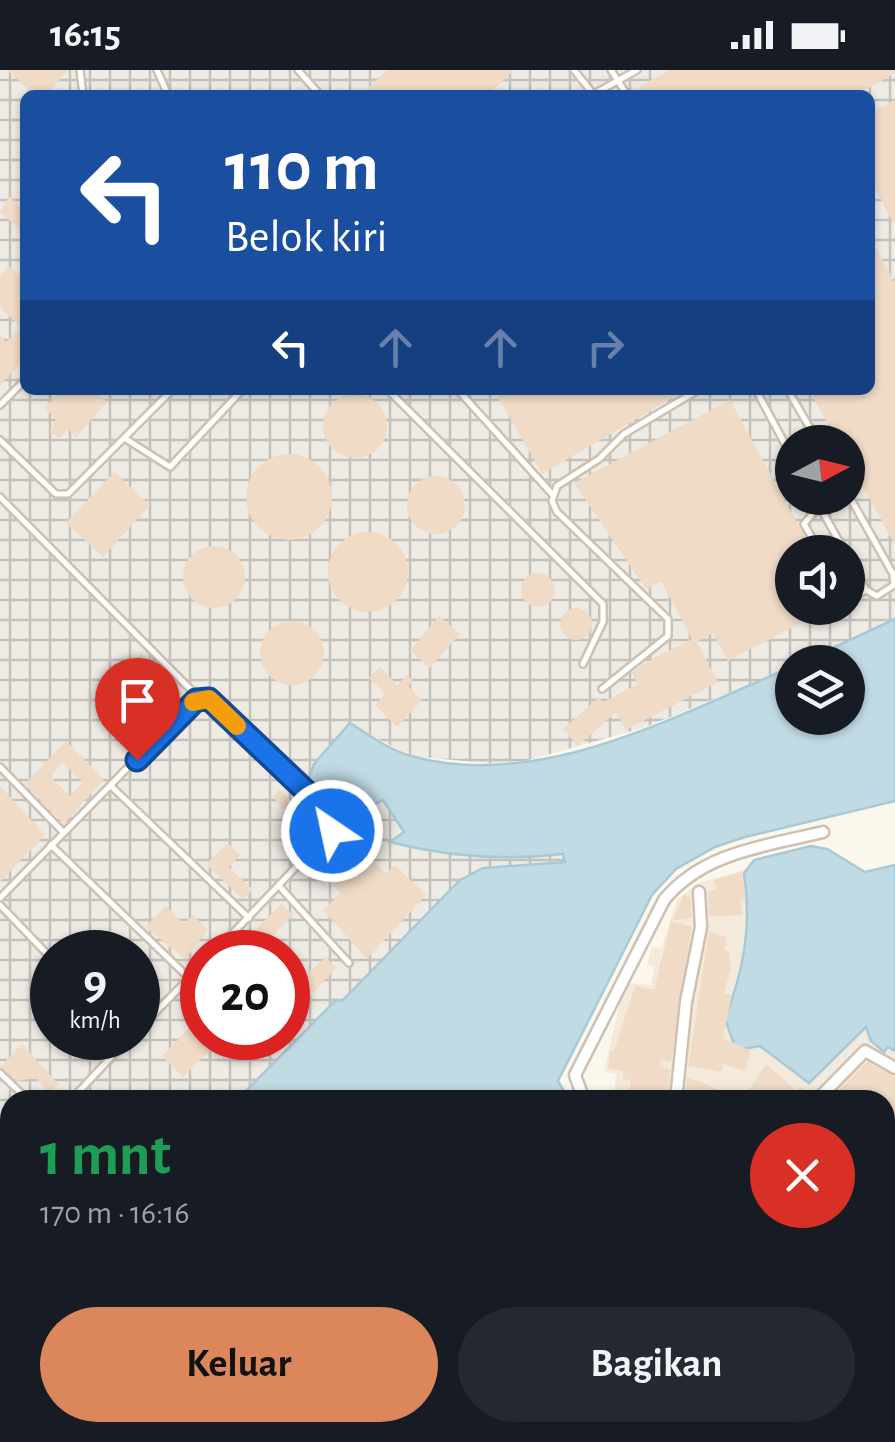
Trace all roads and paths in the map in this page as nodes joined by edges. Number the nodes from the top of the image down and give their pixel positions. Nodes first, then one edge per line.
1 (298, 70) edge
2 (574, 70) edge
3 (611, 70) edge
4 (636, 70) edge
5 (619, 80) junction
6 (316, 90) edge
7 (591, 90) edge
8 (601, 90) edge
9 (624, 90) edge
10 (20, 385) edge
11 (167, 395) edge
12 (237, 395) edge
13 (393, 395) edge
14 (463, 395) edge
15 (690, 395) edge
16 (759, 395) edge
17 (791, 395) edge
18 (0, 405) edge
19 (775, 425) edge
20 (808, 425) edge
21 (0, 440) edge
22 (126, 440) junction
23 (553, 494) junction
24 (0, 498) edge
25 (860, 515) edge
26 (866, 590) edge
27 (583, 664) dead end
28 (602, 689) dead end
29 (198, 698) junction
30 (0, 767) edge
31 (112, 786) junction
32 (823, 832) dead end
33 (64, 833) junction
34 (52, 844) junction
35 (279, 886) junction
36 (699, 892) dead end
37 (0, 901) edge
38 (249, 918) junction
39 (237, 930) edge
40 (30, 934) edge
41 (349, 963) dead end
42 (180, 969) edge
43 (180, 987) edge
44 (160, 1008) edge
45 (108, 1060) edge
46 (895, 1068) edge
47 (80, 1090) edge
48 (580, 1090) edge
49 (677, 1090) edge
50 (828, 1090) edge

1 - 6 lane
2 - 7 lane
3 - 5 lane
4 - 5 lane
5 - 8 lane
5 - 9 lane
10 - 18 lane
11 - 22 lane
12 - 22 lane
13 - 27 lane
14 - 23 lane
15 - 23 lane
16 - 19 lane
17 - 20 lane
21 - 22 lane
23 - 28 lane
24 - 29 lane
25 - 26 lane
29 - 31 lane
29 - 35 lane
30 - 33 lane
31 - 33 lane
31 - 38 lane
32 - 48 street
33 - 34 lane
34 - 37 lane
34 - 42 lane
35 - 38 lane
35 - 41 lane
36 - 49 street
37 - 40 lane
38 - 39 lane
43 - 44 lane
45 - 47 lane
46 - 50 street

